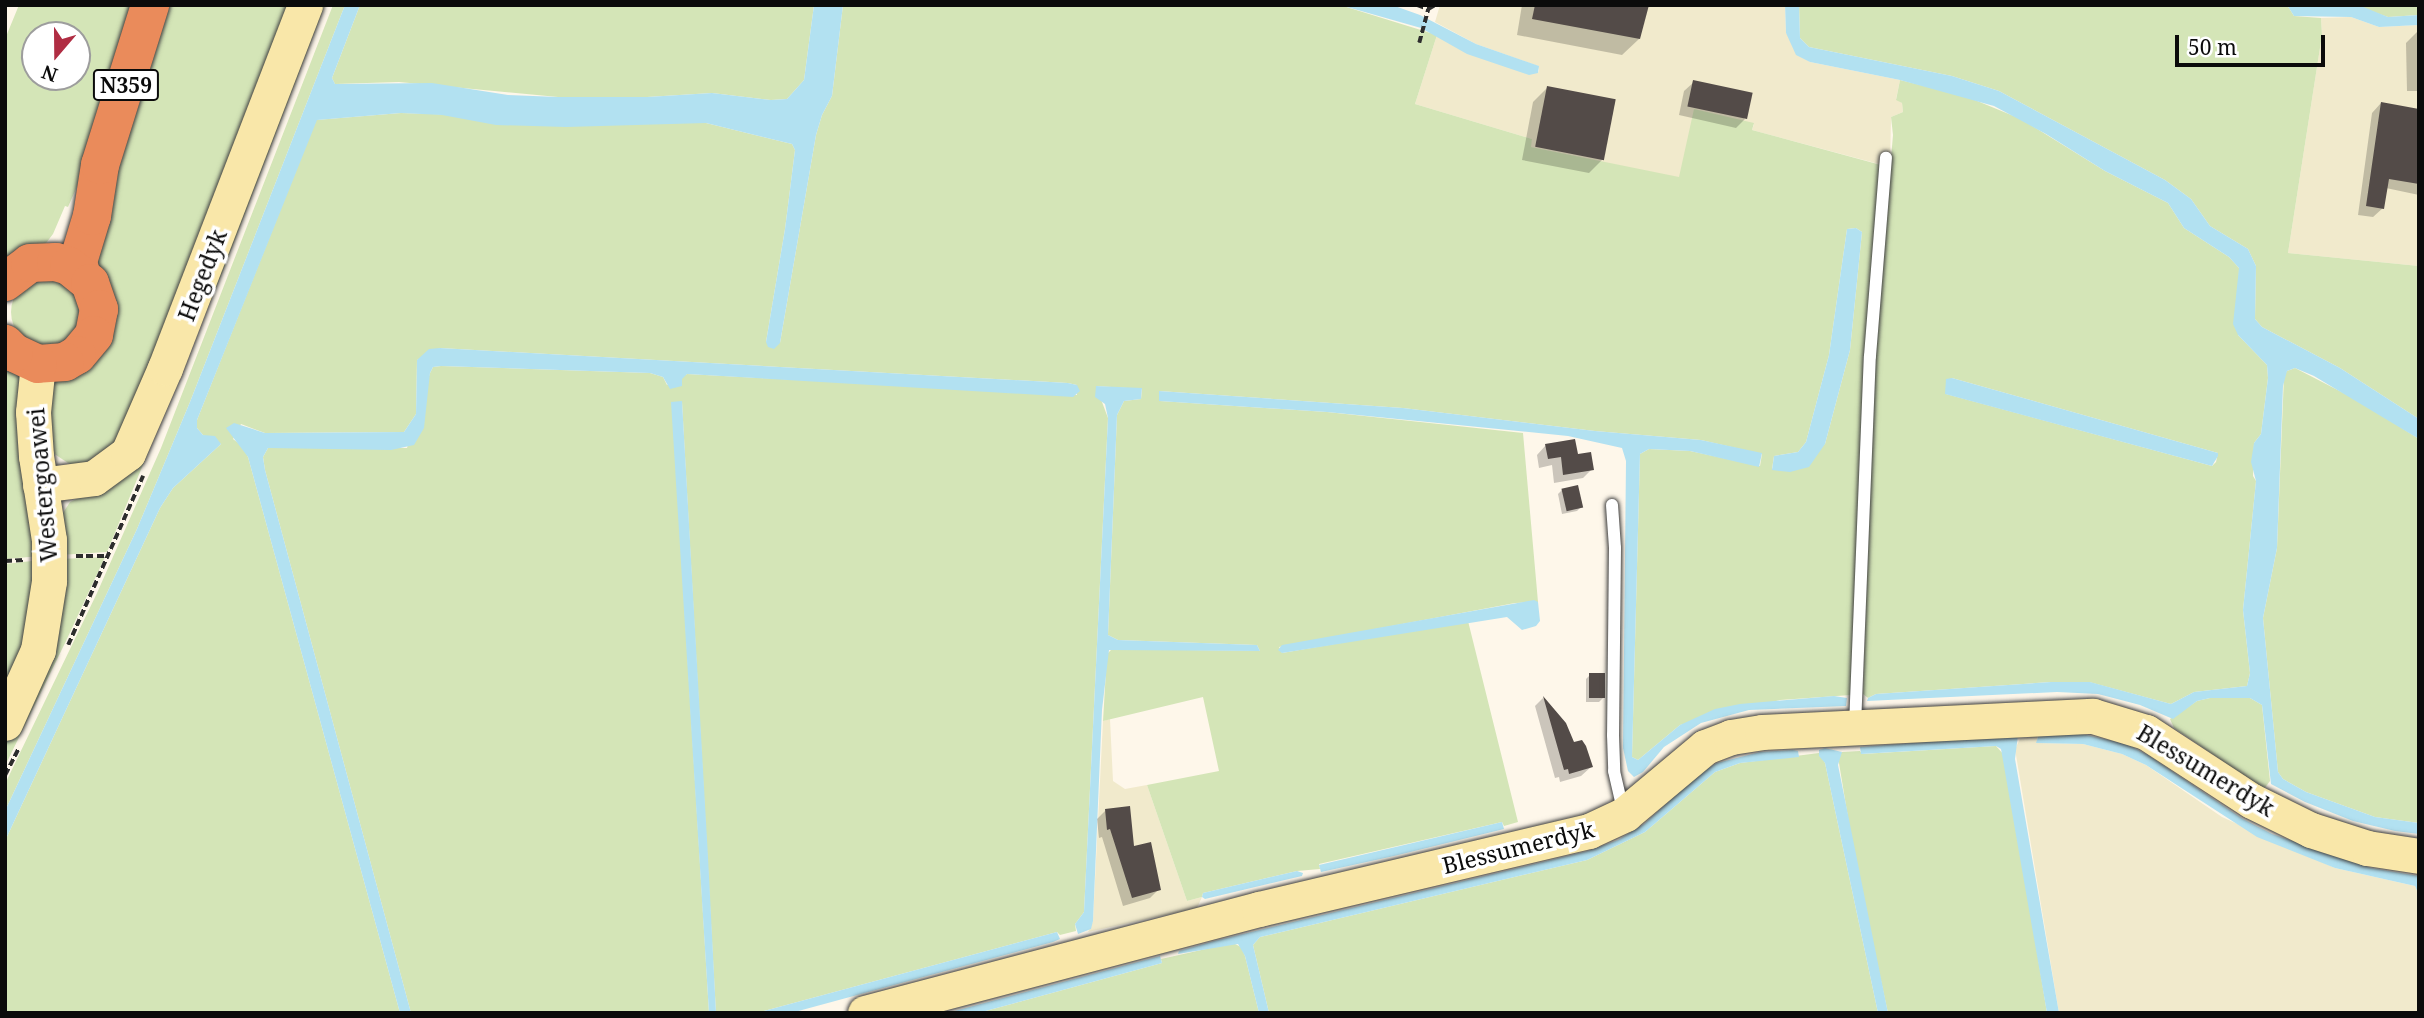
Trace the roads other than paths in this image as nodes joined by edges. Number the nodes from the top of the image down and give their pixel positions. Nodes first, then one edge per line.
1 (150, 5) edge
2 (305, 5) edge
3 (1886, 158) dead end
4 (100, 165) junction
5 (43, 261) junction
6 (81, 273) junction
7 (6, 280) edge
8 (5, 344) edge
9 (38, 364) junction
10 (40, 485) junction
11 (1612, 505) dead end
12 (5, 723) edge
13 (1854, 726) junction
14 (1625, 814) junction
15 (2419, 856) edge
16 (865, 1013) edge

1 - 4 highway, N359
2 - 10 street, Hegedyk
3 - 13 lane
4 - 5 highway, N359
4 - 6 highway, N359
5 - 6 highway
5 - 7 highway, N359
6 - 9 highway
8 - 9 highway
9 - 10 street, Westergoawei
10 - 12 street, Westergoawei
11 - 14 lane
13 - 14 street, Blessumerdyk
13 - 15 street, Blessumerdyk
14 - 16 street, Blessumerdyk

